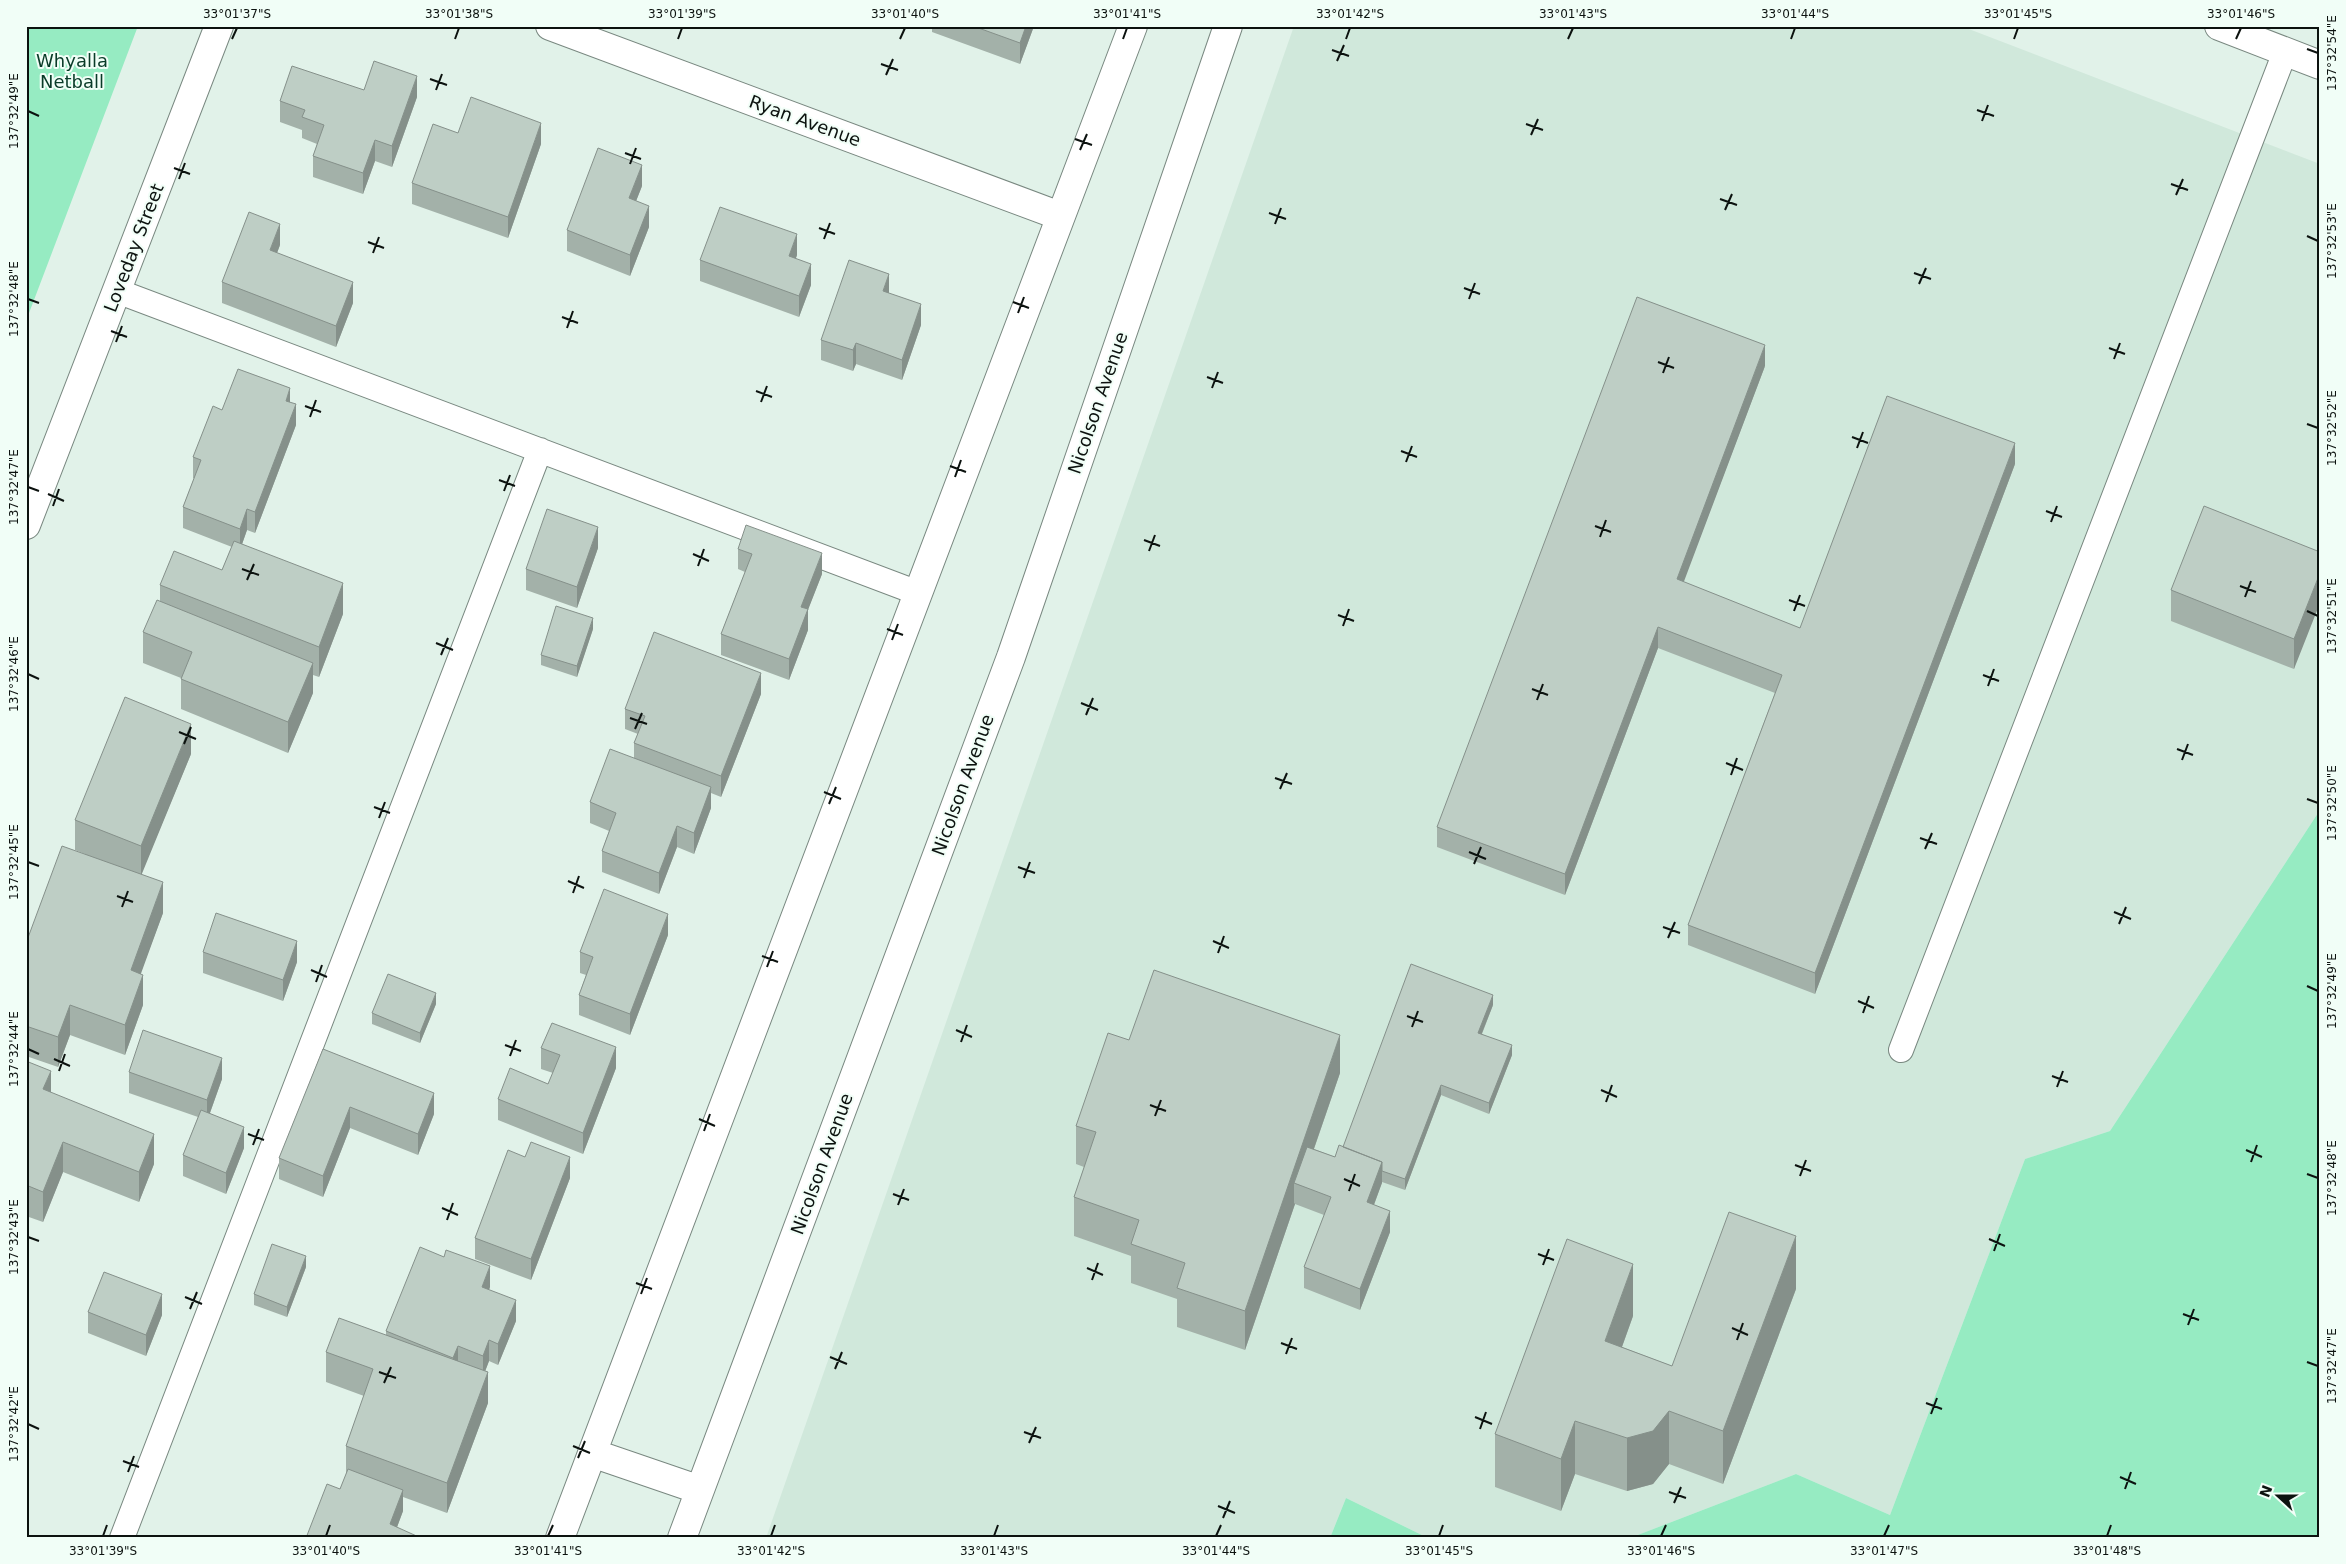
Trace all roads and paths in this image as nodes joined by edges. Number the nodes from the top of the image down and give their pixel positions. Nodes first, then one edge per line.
1 (219, 26) edge
2 (550, 26) edge
3 (1133, 26) edge
4 (1228, 26) edge
5 (2219, 26) edge
6 (2286, 52) junction
7 (2320, 65) edge
8 (1060, 216) junction
9 (117, 291) junction
10 (540, 450) junction
11 (26, 525) edge
12 (918, 593) junction
13 (1901, 1050) dead end
14 (592, 1453) junction
15 (700, 1490) junction
16 (122, 1538) edge
17 (560, 1538) edge
18 (682, 1538) edge

1 - 9 main road, Loveday Street
2 - 8 main road, Ryan Avenue
3 - 8 main road
4 - 15 main road, Nicolson Avenue
5 - 6 main road
6 - 7 main road
6 - 13 lane
8 - 12 main road
9 - 10 lane
9 - 11 main road, Loveday Street
10 - 12 lane
10 - 16 lane
12 - 14 main road
14 - 15 main road
14 - 17 main road
15 - 18 main road, Nicolson Avenue

